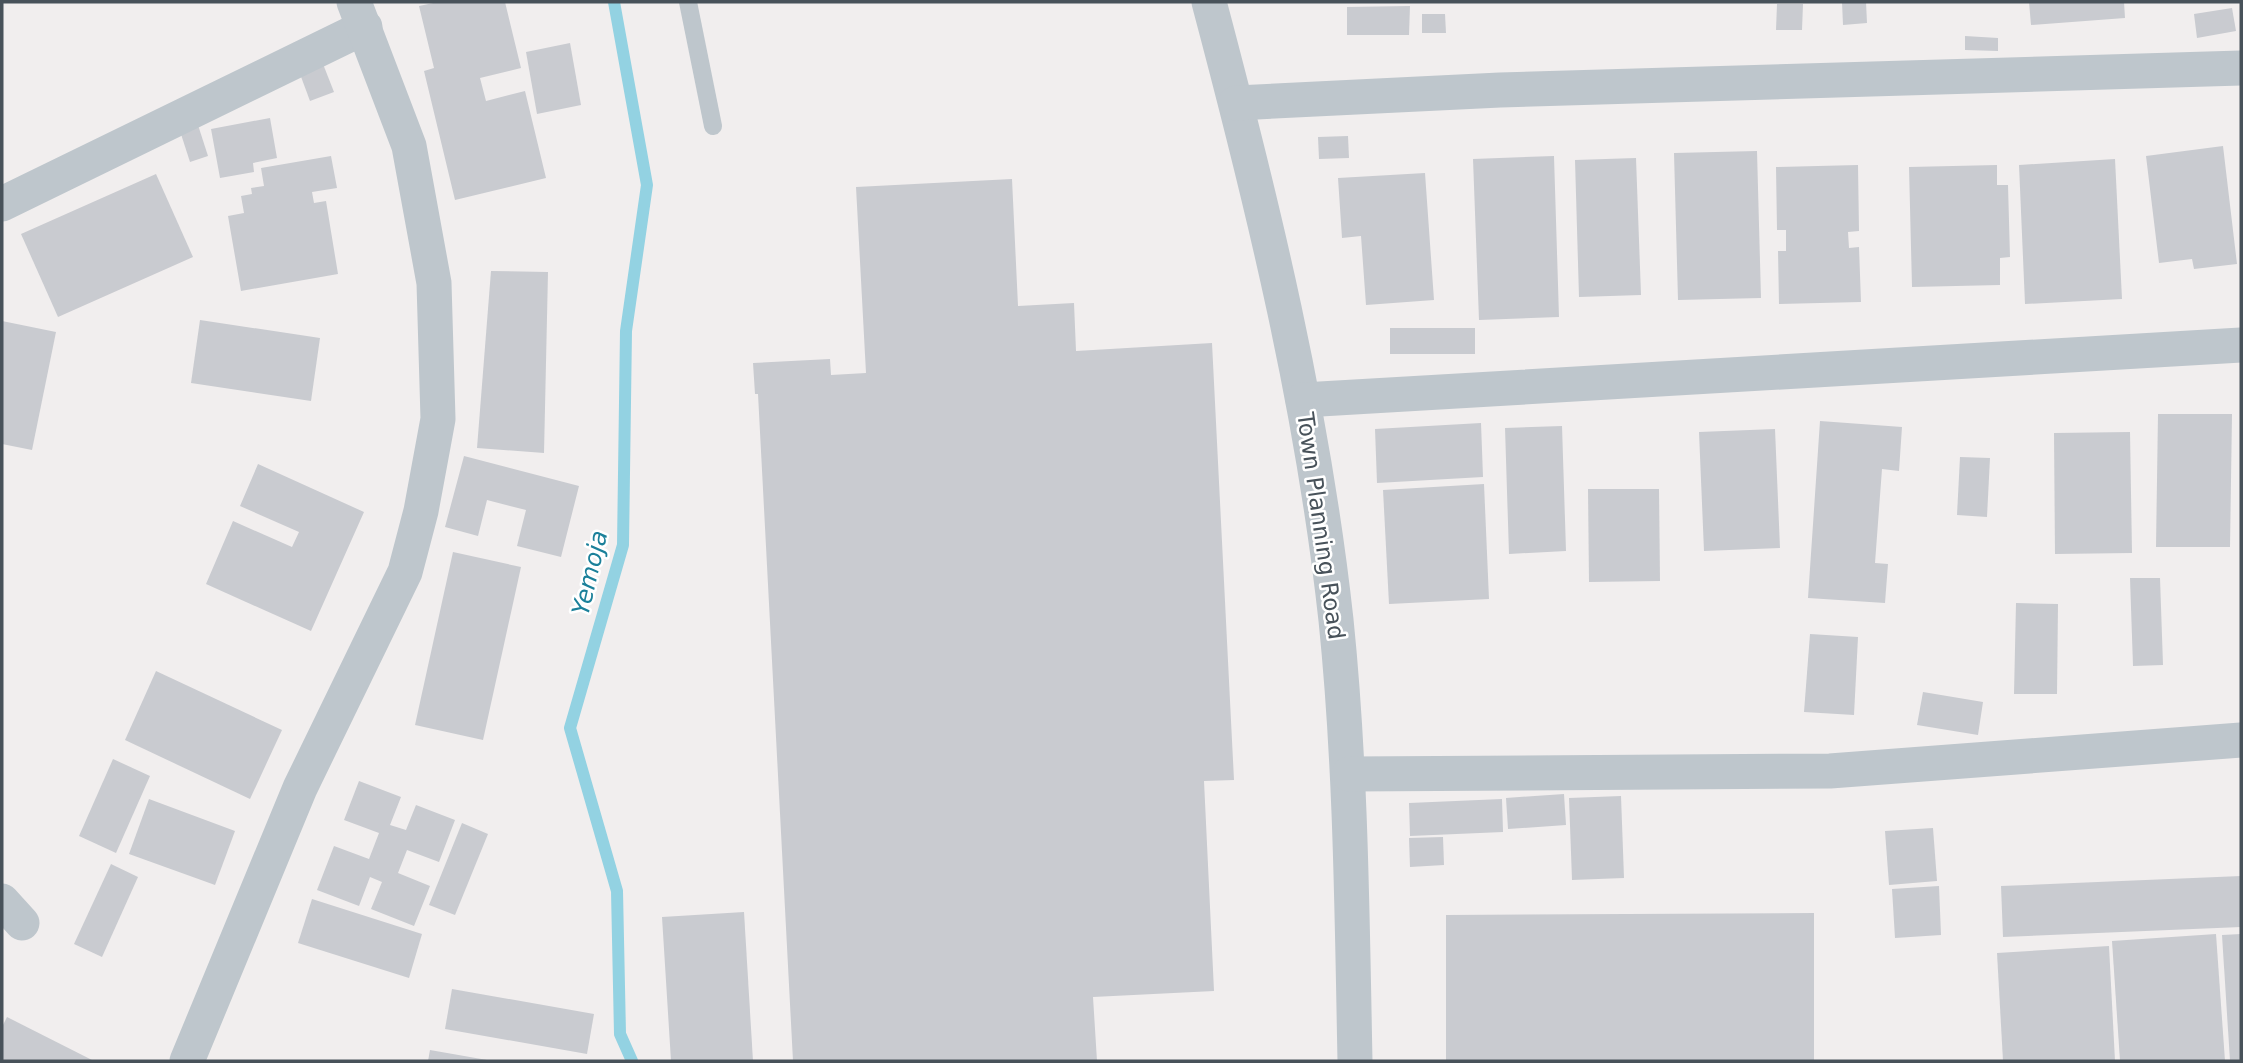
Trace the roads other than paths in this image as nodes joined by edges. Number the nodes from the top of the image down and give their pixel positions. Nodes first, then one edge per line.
1 (688, 2) edge
2 (1209, 2) edge
3 (360, 15) edge
4 (2241, 68) edge
5 (1236, 103) junction
6 (713, 126) dead end
7 (2, 204) edge
8 (2241, 345) edge
9 (1303, 400) junction
10 (2241, 740) edge
11 (1349, 774) junction
12 (187, 1061) edge
13 (1355, 1061) edge

1 - 6 lane
2 - 5 street, Town Planning Road
3 - 7 street
3 - 12 street
4 - 5 street
5 - 9 street, Town Planning Road
8 - 9 street
9 - 11 street, Town Planning Road
10 - 11 street
11 - 13 street, Town Planning Road

